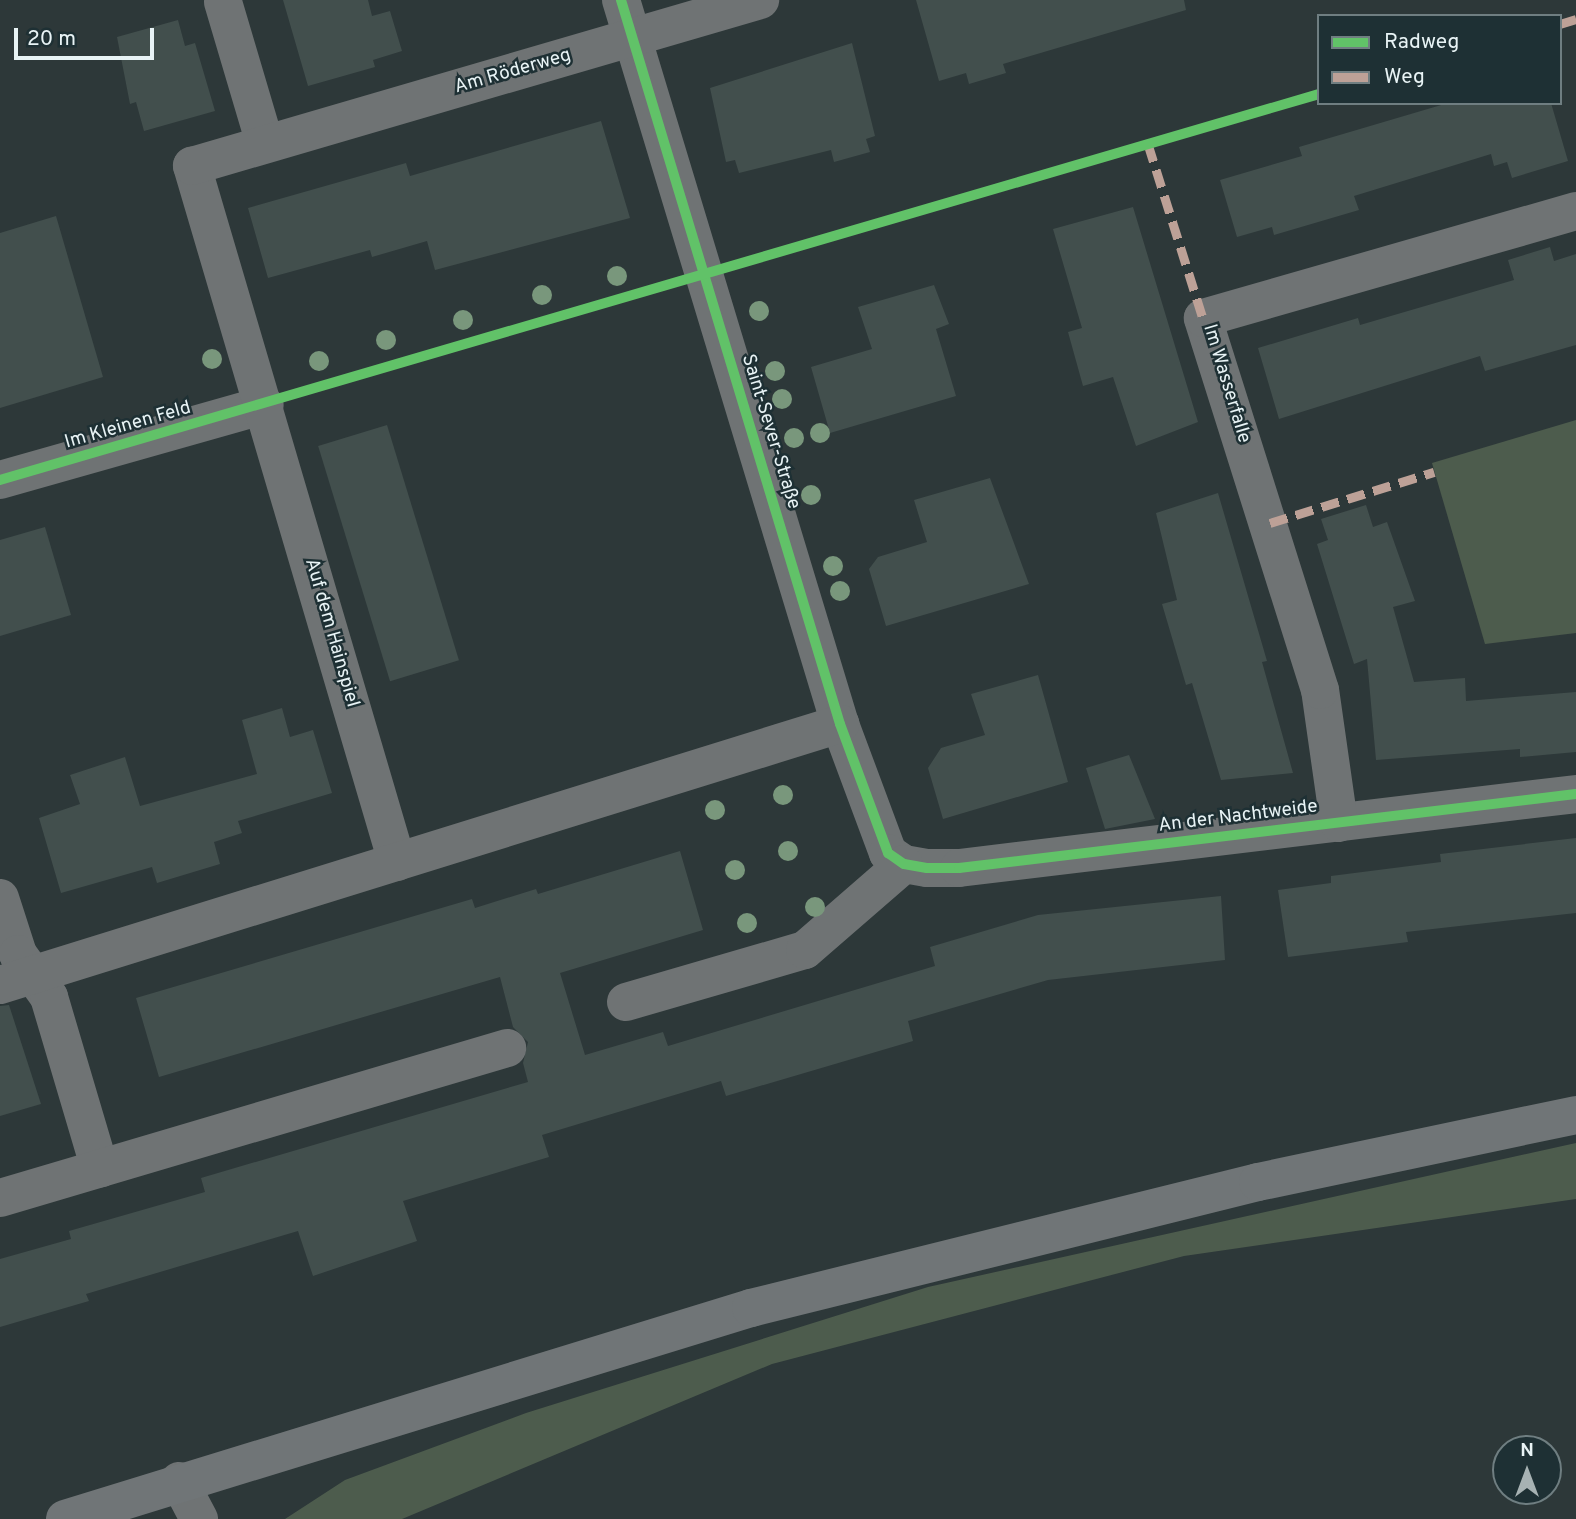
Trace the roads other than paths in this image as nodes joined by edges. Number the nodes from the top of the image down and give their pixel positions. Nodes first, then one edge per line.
1 (621, 0) edge
2 (760, 0) edge
3 (223, 2) dead end
4 (632, 38) junction
5 (265, 144) junction
6 (1576, 211) edge
7 (265, 405) junction
8 (0, 480) edge
9 (840, 724) junction
10 (1576, 794) edge
11 (1339, 822) junction
12 (397, 862) junction
13 (904, 864) junction
14 (0, 898) edge
15 (17, 980) edge
16 (626, 1002) dead end
17 (507, 1048) dead end
18 (1576, 1115) edge
19 (100, 1169) junction
20 (0, 1198) edge
21 (179, 1481) junction
22 (65, 1519) edge
23 (164, 1519) edge
24 (199, 1519) edge

1 - 4 street, Saint-Sever-Straße
2 - 4 street, Am Röderweg
3 - 5 street
4 - 5 street, Am Röderweg
4 - 9 street, Saint-Sever-Straße
5 - 7 street, Am Röderweg
6 - 11 street, Im Wasserfalle
7 - 8 street, Im Kleinen Feld
7 - 12 street, Auf dem Hainspiel
9 - 12 street
9 - 13 street, Saint-Sever-Straße
10 - 11 street, An der Nachtweide
11 - 13 street, An der Nachtweide
12 - 15 street
13 - 16 street
14 - 15 street
15 - 19 street
17 - 19 street
18 - 21 main road
19 - 20 street
21 - 22 main road
21 - 23 street
21 - 24 street

